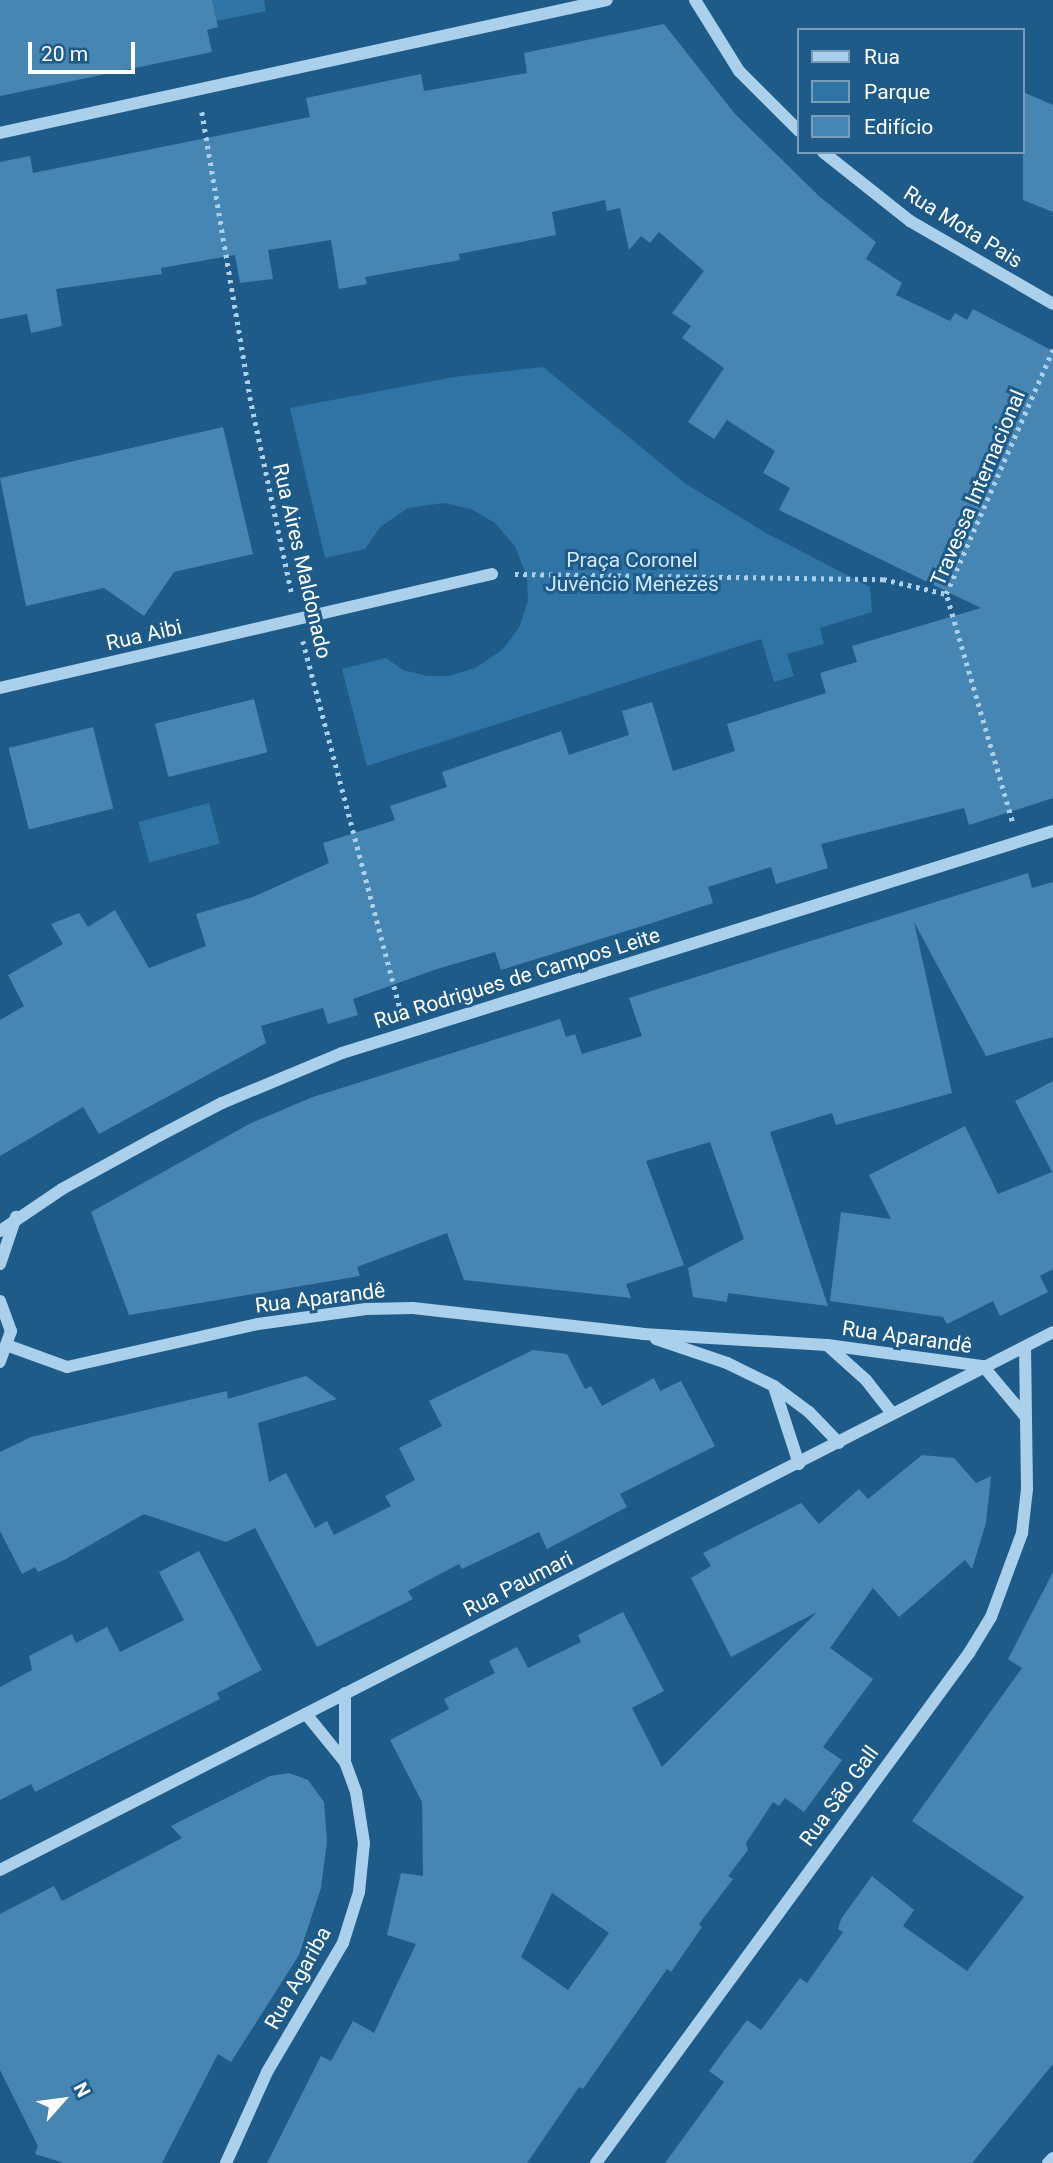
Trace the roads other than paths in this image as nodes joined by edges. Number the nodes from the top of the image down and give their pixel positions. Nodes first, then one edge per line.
1 (607, 0) edge
2 (695, 0) edge
3 (797, 129) edge
4 (0, 133) edge
5 (826, 154) edge
6 (1053, 304) edge
7 (492, 574) road end
8 (0, 688) edge
9 (1053, 831) edge
10 (16, 1217) junction
11 (0, 1231) edge
12 (0, 1264) edge
13 (0, 1301) edge
14 (1053, 1332) edge
15 (643, 1334) junction
16 (827, 1345) junction
17 (9, 1346) junction
18 (1025, 1347) junction
19 (0, 1362) edge
20 (983, 1366) junction
21 (774, 1387) junction
22 (891, 1412) junction
23 (1025, 1417) junction
24 (839, 1443) junction
25 (799, 1464) junction
26 (345, 1693) junction
27 (306, 1714) junction
28 (345, 1762) junction
29 (0, 1870) edge
30 (1053, 2158) edge
31 (226, 2163) edge
32 (596, 2163) edge
33 (1048, 2163) edge

1 - 4 street
2 - 3 street
5 - 6 street, Rua Mota Pais
7 - 8 street, Rua Aibi
9 - 10 street, Rua Rodrigues de Campos Leite
10 - 11 street, Rua Rodrigues de Campos Leite
10 - 12 street
13 - 17 street
14 - 18 street, Rua Paumari
15 - 16 street, Rua Aparandê
15 - 17 street, Rua Aparandê
15 - 21 street, Rua Aparandê
16 - 20 street, Rua Aparandê
16 - 22 street, Rua Aparandê
17 - 19 street
18 - 20 street, Rua Paumari
18 - 23 street, Rua São Gall
20 - 22 street, Rua Paumari
20 - 23 street
21 - 24 street, Rua Aparandê
21 - 25 street
22 - 24 street, Rua Paumari
23 - 32 street, Rua São Gall
24 - 25 street, Rua Paumari
25 - 26 street, Rua Paumari
26 - 27 street, Rua Paumari
26 - 28 street, Rua Agariba
27 - 28 street, Rua Agariba
27 - 29 street, Rua Paumari
28 - 31 street, Rua Agariba
30 - 33 street

